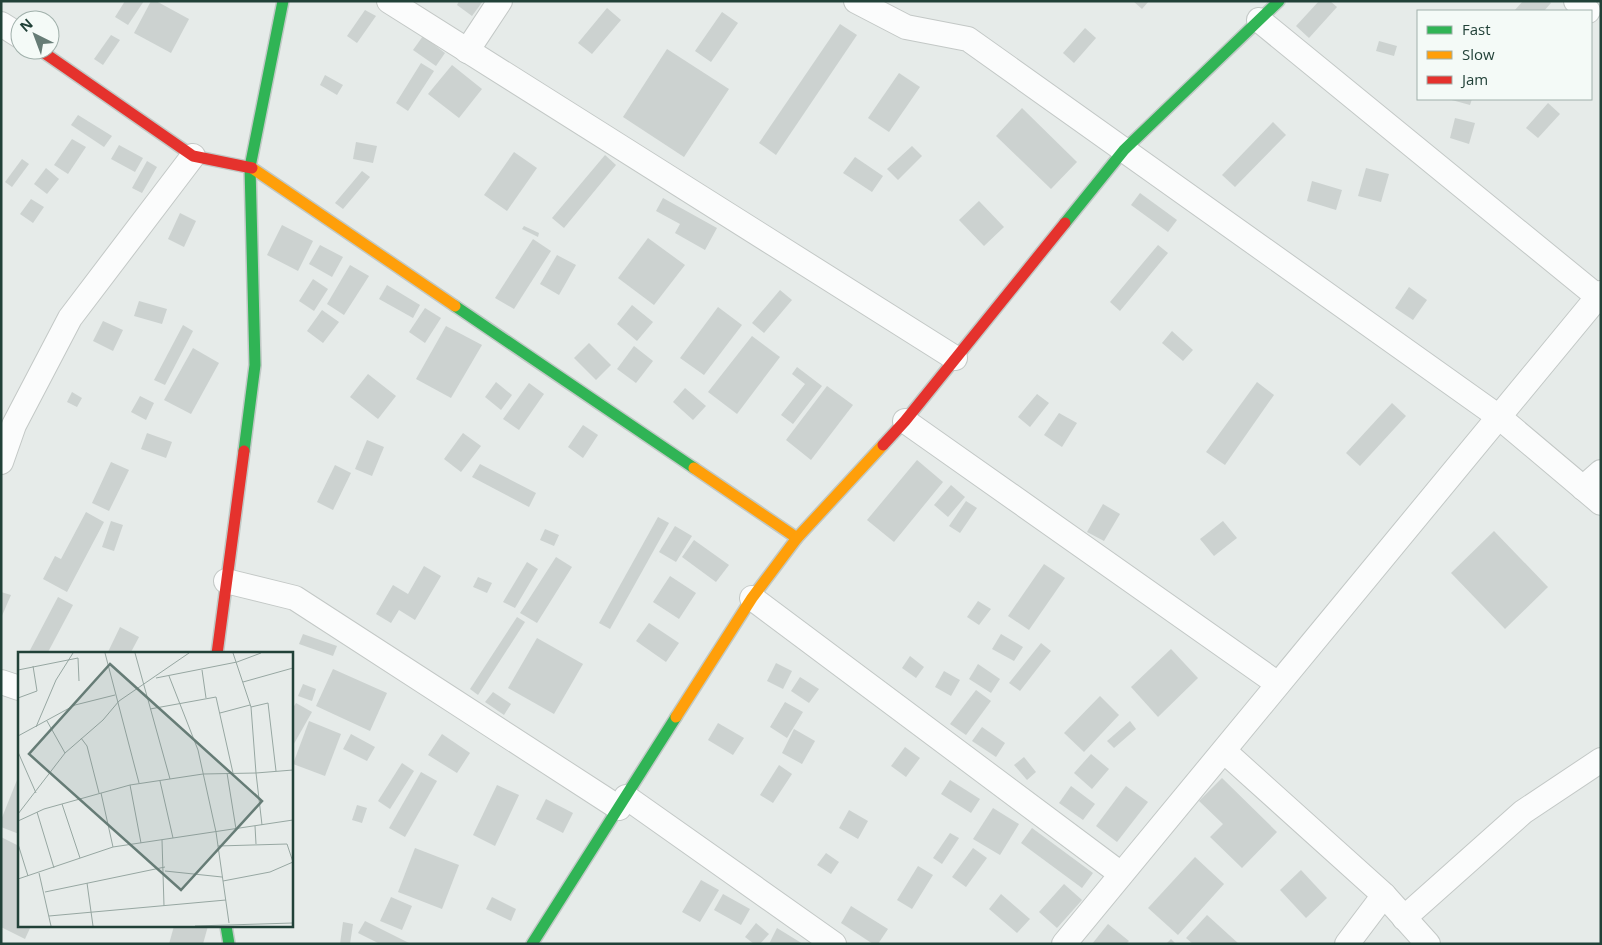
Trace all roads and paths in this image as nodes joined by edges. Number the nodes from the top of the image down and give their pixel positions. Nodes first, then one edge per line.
1 (283, 1) edge
2 (389, 1) edge
3 (500, 1) edge
4 (856, 1) edge
5 (1279, 1) edge
6 (1576, 1) edge
7 (1587, 10) edge
8 (1259, 20) junction
9 (467, 51) junction
10 (54, 60) edge
11 (1124, 150) junction
12 (193, 156) junction
13 (250, 167) junction
14 (1599, 295) edge
15 (956, 358) junction
16 (1499, 417) junction
17 (905, 421) junction
18 (1, 462) edge
19 (1601, 472) edge
20 (1592, 496) edge
21 (797, 538) junction
22 (226, 581) junction
23 (752, 598) junction
24 (217, 652) edge
25 (1, 682) edge
26 (1278, 684) junction
27 (18, 688) edge
28 (1224, 751) junction
29 (1601, 760) edge
30 (622, 802) junction
31 (1121, 874) junction
32 (1384, 895) junction
33 (1404, 918) junction
34 (226, 928) edge
35 (229, 944) edge
36 (532, 944) edge
37 (834, 944) edge
38 (1064, 944) edge
39 (1347, 944) edge
40 (1428, 944) edge

1 - 13 street
2 - 9 street
3 - 9 street
4 - 11 street
5 - 8 street
6 - 7 street
8 - 11 street
8 - 14 street
9 - 15 street
10 - 12 street
11 - 15 street
11 - 16 street
12 - 13 street
12 - 18 street
13 - 21 street
13 - 22 street
14 - 16 street
15 - 17 street
16 - 20 street
16 - 26 street
17 - 21 street
17 - 26 street
19 - 20 street
21 - 23 street
22 - 24 street
22 - 30 street
23 - 30 street
23 - 31 street
25 - 27 street
26 - 28 street
28 - 31 street
28 - 32 street
29 - 33 street
30 - 36 street
30 - 37 street
31 - 38 street
32 - 33 street
32 - 39 street
33 - 40 street
34 - 35 street

